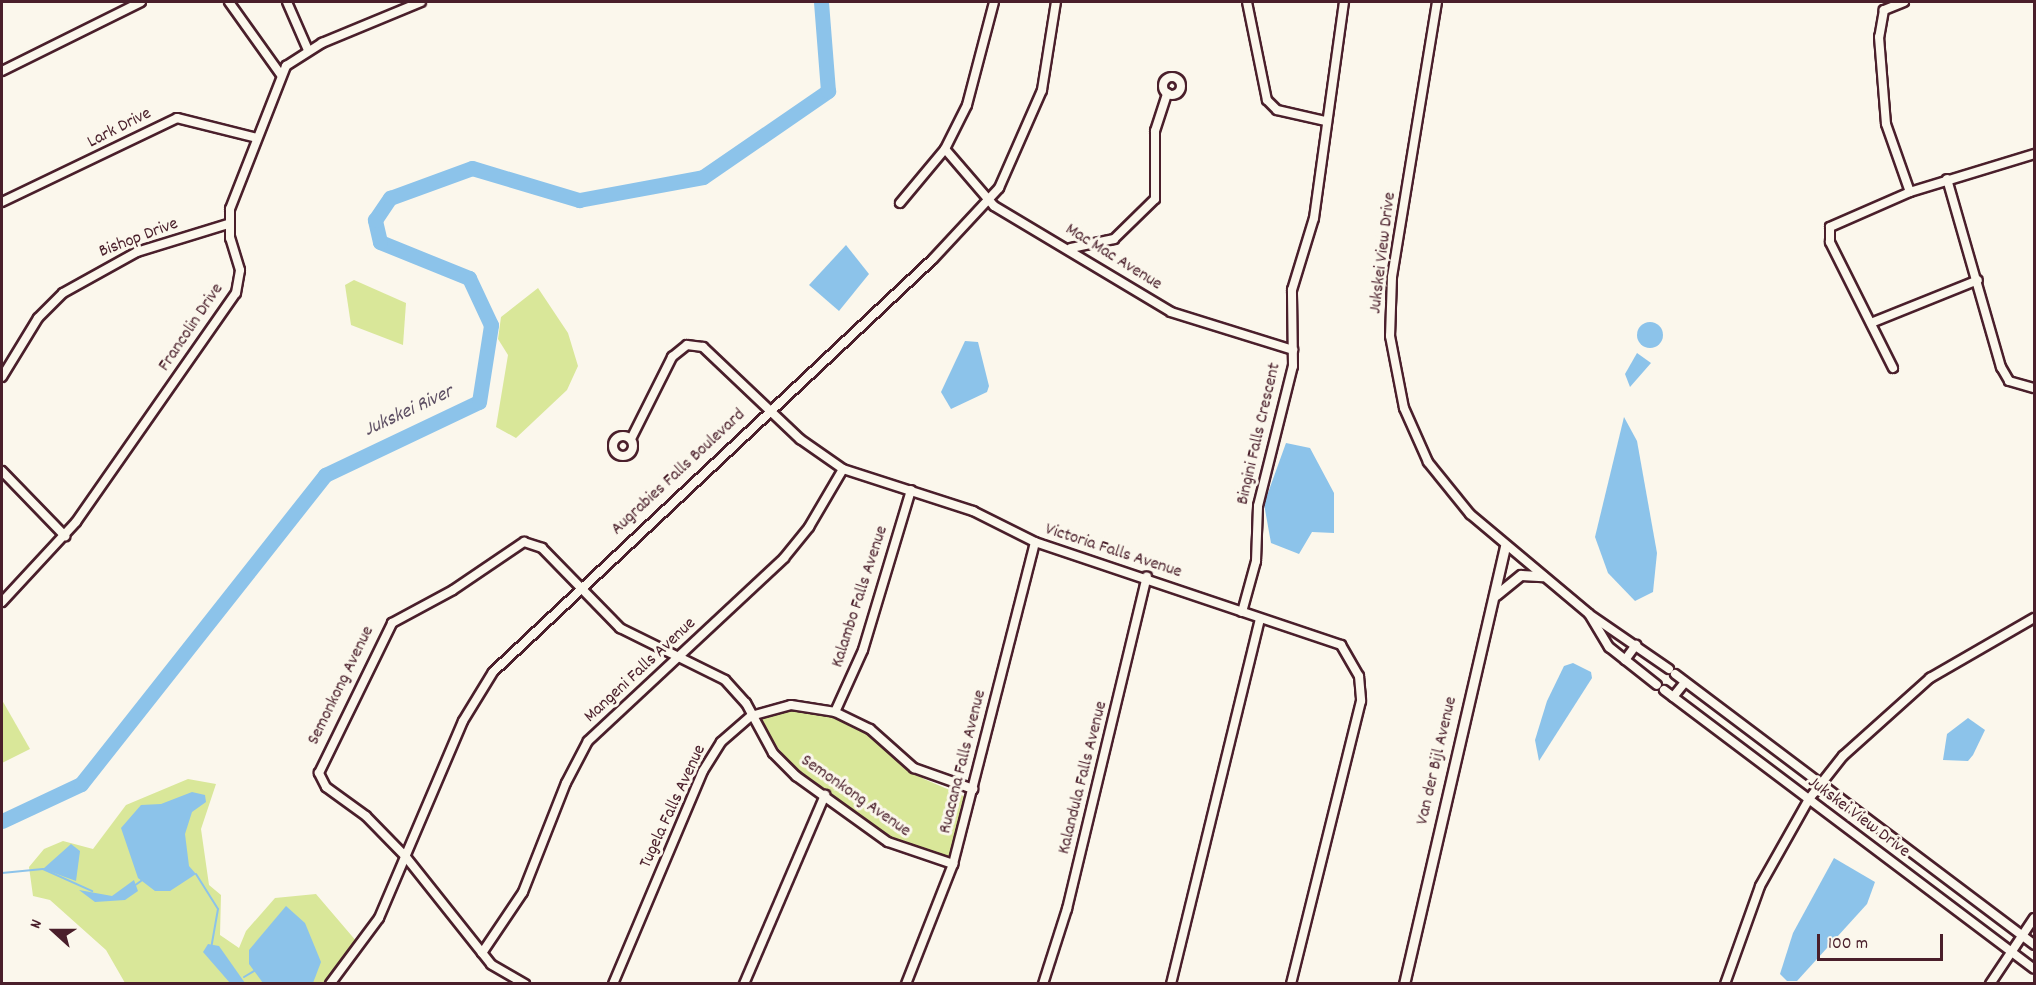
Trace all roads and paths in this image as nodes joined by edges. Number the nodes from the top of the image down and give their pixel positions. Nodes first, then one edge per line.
1 (141, 2) edge
2 (229, 2) edge
3 (286, 2) edge
4 (421, 2) edge
5 (994, 2) edge
6 (1056, 2) edge
7 (1247, 2) edge
8 (1344, 2) edge
9 (1437, 2) edge
10 (1904, 2) edge
11 (308, 50) junction
12 (2, 71) edge
13 (281, 75) junction
14 (1167, 93) dead end
15 (1325, 121) junction
16 (257, 138) junction
17 (945, 149) junction
18 (2034, 154) edge
19 (1947, 179) junction
20 (1910, 192) junction
21 (989, 201) junction
22 (2, 202) edge
23 (900, 204) dead end
24 (228, 224) junction
25 (1071, 248) junction
26 (1978, 280) junction
27 (1871, 323) junction
28 (1293, 350) junction
29 (1893, 368) dead end
30 (2, 377) edge
31 (2034, 388) edge
32 (769, 408) junction
33 (631, 439) dead end
34 (843, 469) junction
35 (2, 471) edge
36 (911, 490) junction
37 (65, 536) junction
38 (1035, 542) junction
39 (1505, 547) junction
40 (1543, 576) junction
41 (1148, 577) junction
42 (578, 589) junction
43 (1494, 596) junction
44 (2, 602) edge
45 (1242, 612) junction
46 (1589, 614) junction
47 (2034, 618) edge
48 (1260, 619) junction
49 (1636, 645) junction
50 (678, 655) junction
51 (1625, 660) junction
52 (1685, 681) junction
53 (1673, 697) junction
54 (835, 712) junction
55 (751, 716) junction
56 (1821, 784) junction
57 (972, 789) junction
58 (825, 795) junction
59 (1809, 799) junction
60 (406, 857) junction
61 (953, 864) junction
62 (2034, 918) edge
63 (2020, 935) junction
64 (2034, 945) edge
65 (2008, 950) junction
66 (482, 953) junction
67 (2034, 969) edge
68 (330, 984) edge
69 (525, 984) edge
70 (613, 984) edge
71 (744, 984) edge
72 (906, 984) edge
73 (1043, 984) edge
74 (1172, 984) edge
75 (1291, 984) edge
76 (1404, 984) edge
77 (1725, 984) edge
78 (1990, 984) edge

1 - 12 street
2 - 13 street
3 - 11 street
4 - 11 street
5 - 17 street
6 - 21 street, Augrabies Falls Boulevard
7 - 15 street
8 - 15 street, Bingini Falls Crescent
9 - 39 street, Jukskei View Drive
10 - 20 street
11 - 13 street
13 - 16 street
14 - 25 street
15 - 28 street, Bingini Falls Crescent
16 - 22 street, Lark Drive
16 - 24 street
17 - 21 street, Mac Mac Avenue
17 - 23 street
18 - 19 street
19 - 20 street
19 - 26 street
20 - 27 street
21 - 25 street, Mac Mac Avenue
21 - 32 street, Augrabies Falls Boulevard
24 - 30 street, Bishop Drive
24 - 37 street, Francolin Drive
25 - 28 street, Mac Mac Avenue
26 - 27 street
26 - 31 street
27 - 29 street
28 - 45 street, Bingini Falls Crescent
32 - 33 street, Victoria Falls Avenue
32 - 34 street, Victoria Falls Avenue
32 - 42 street, Augrabies Falls Boulevard
34 - 36 street, Victoria Falls Avenue
34 - 50 street, Mangeni Falls Avenue
35 - 37 street
36 - 38 street, Victoria Falls Avenue
36 - 54 street, Kalambo Falls Avenue
37 - 44 street, Francolin Drive
38 - 41 street, Victoria Falls Avenue
38 - 57 street, Ruacana Falls Avenue
39 - 40 street, Jukskei View Drive
39 - 43 street, Van der Bijl Avenue
40 - 43 street
40 - 46 street, Jukskei View Drive
41 - 45 street, Victoria Falls Avenue
41 - 73 street, Kalandula Falls Avenue
42 - 50 street, Semonkong Avenue
42 - 60 street, Augrabies Falls Boulevard
42 - 60 street, Semonkong Avenue
43 - 76 street, Van der Bijl Avenue
45 - 48 street, Victoria Falls Avenue
46 - 49 street, Jukskei View Drive
46 - 51 street, Jukskei View Drive
47 - 56 street
48 - 74 street
48 - 75 street, Victoria Falls Avenue
49 - 51 street
49 - 52 street, Jukskei View Drive
50 - 55 street, Semonkong Avenue
50 - 66 street, Mangeni Falls Avenue
51 - 53 street, Jukskei View Drive
52 - 53 street
52 - 56 street, Jukskei View Drive
53 - 59 street, Jukskei View Drive
54 - 55 street, Tugela Falls Avenue
54 - 57 street, Tugela Falls Avenue
55 - 58 street, Semonkong Avenue
55 - 70 street, Tugela Falls Avenue
56 - 59 street
56 - 63 street, Jukskei View Drive
57 - 61 street, Ruacana Falls Avenue
58 - 61 street, Semonkong Avenue
58 - 71 street
59 - 65 street, Jukskei View Drive
59 - 77 street
60 - 66 street
60 - 68 street, Augrabies Falls Boulevard
61 - 72 street, Ruacana Falls Avenue
62 - 63 street
63 - 64 street, Jukskei View Drive
63 - 65 street
65 - 67 street, Jukskei View Drive
65 - 78 street
66 - 69 street

